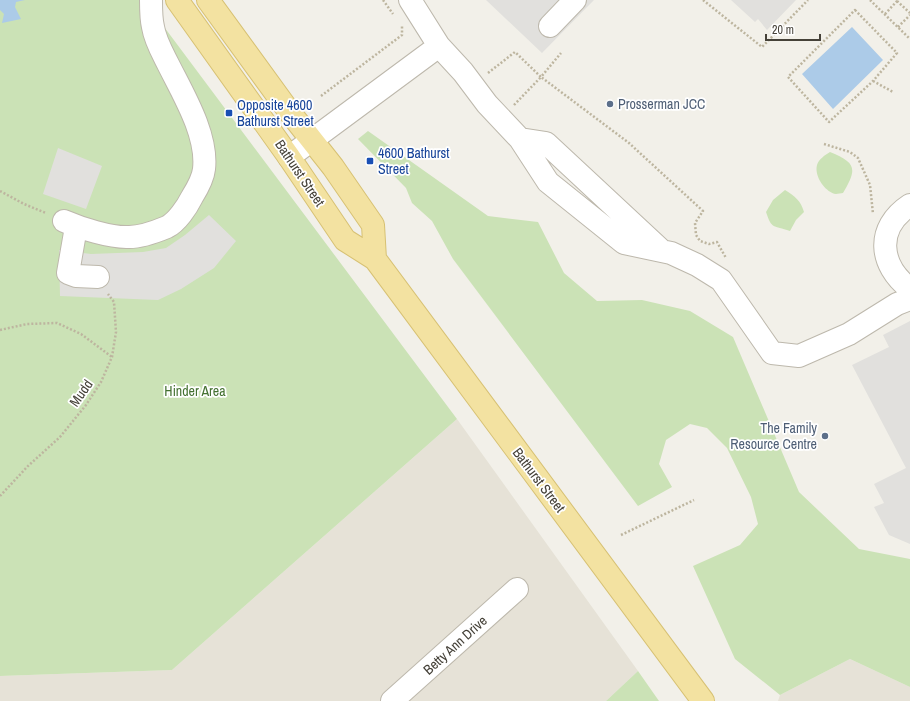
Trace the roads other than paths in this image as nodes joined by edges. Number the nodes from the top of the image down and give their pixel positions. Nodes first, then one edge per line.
1 (151, 0) edge
2 (177, 0) edge
3 (208, 0) edge
4 (410, 0) edge
5 (575, 0) edge
6 (550, 26) dead end
7 (439, 46) junction
8 (313, 140) junction
9 (290, 157) junction
10 (910, 206) edge
11 (375, 259) junction
12 (893, 273) junction
13 (98, 277) road end
14 (910, 289) edge
15 (901, 304) edge
16 (517, 589) dead end
17 (392, 701) edge
18 (703, 701) edge

1 - 13 street
2 - 9 main road, Bathurst Street
3 - 8 main road, Bathurst Street
4 - 7 street
5 - 6 street
7 - 8 street
7 - 15 street
8 - 9 street
8 - 11 main road, Bathurst Street
9 - 11 main road, Bathurst Street
10 - 12 street
11 - 18 main road, Bathurst Street
12 - 14 street
12 - 15 street
16 - 17 street, Betty Ann Drive

